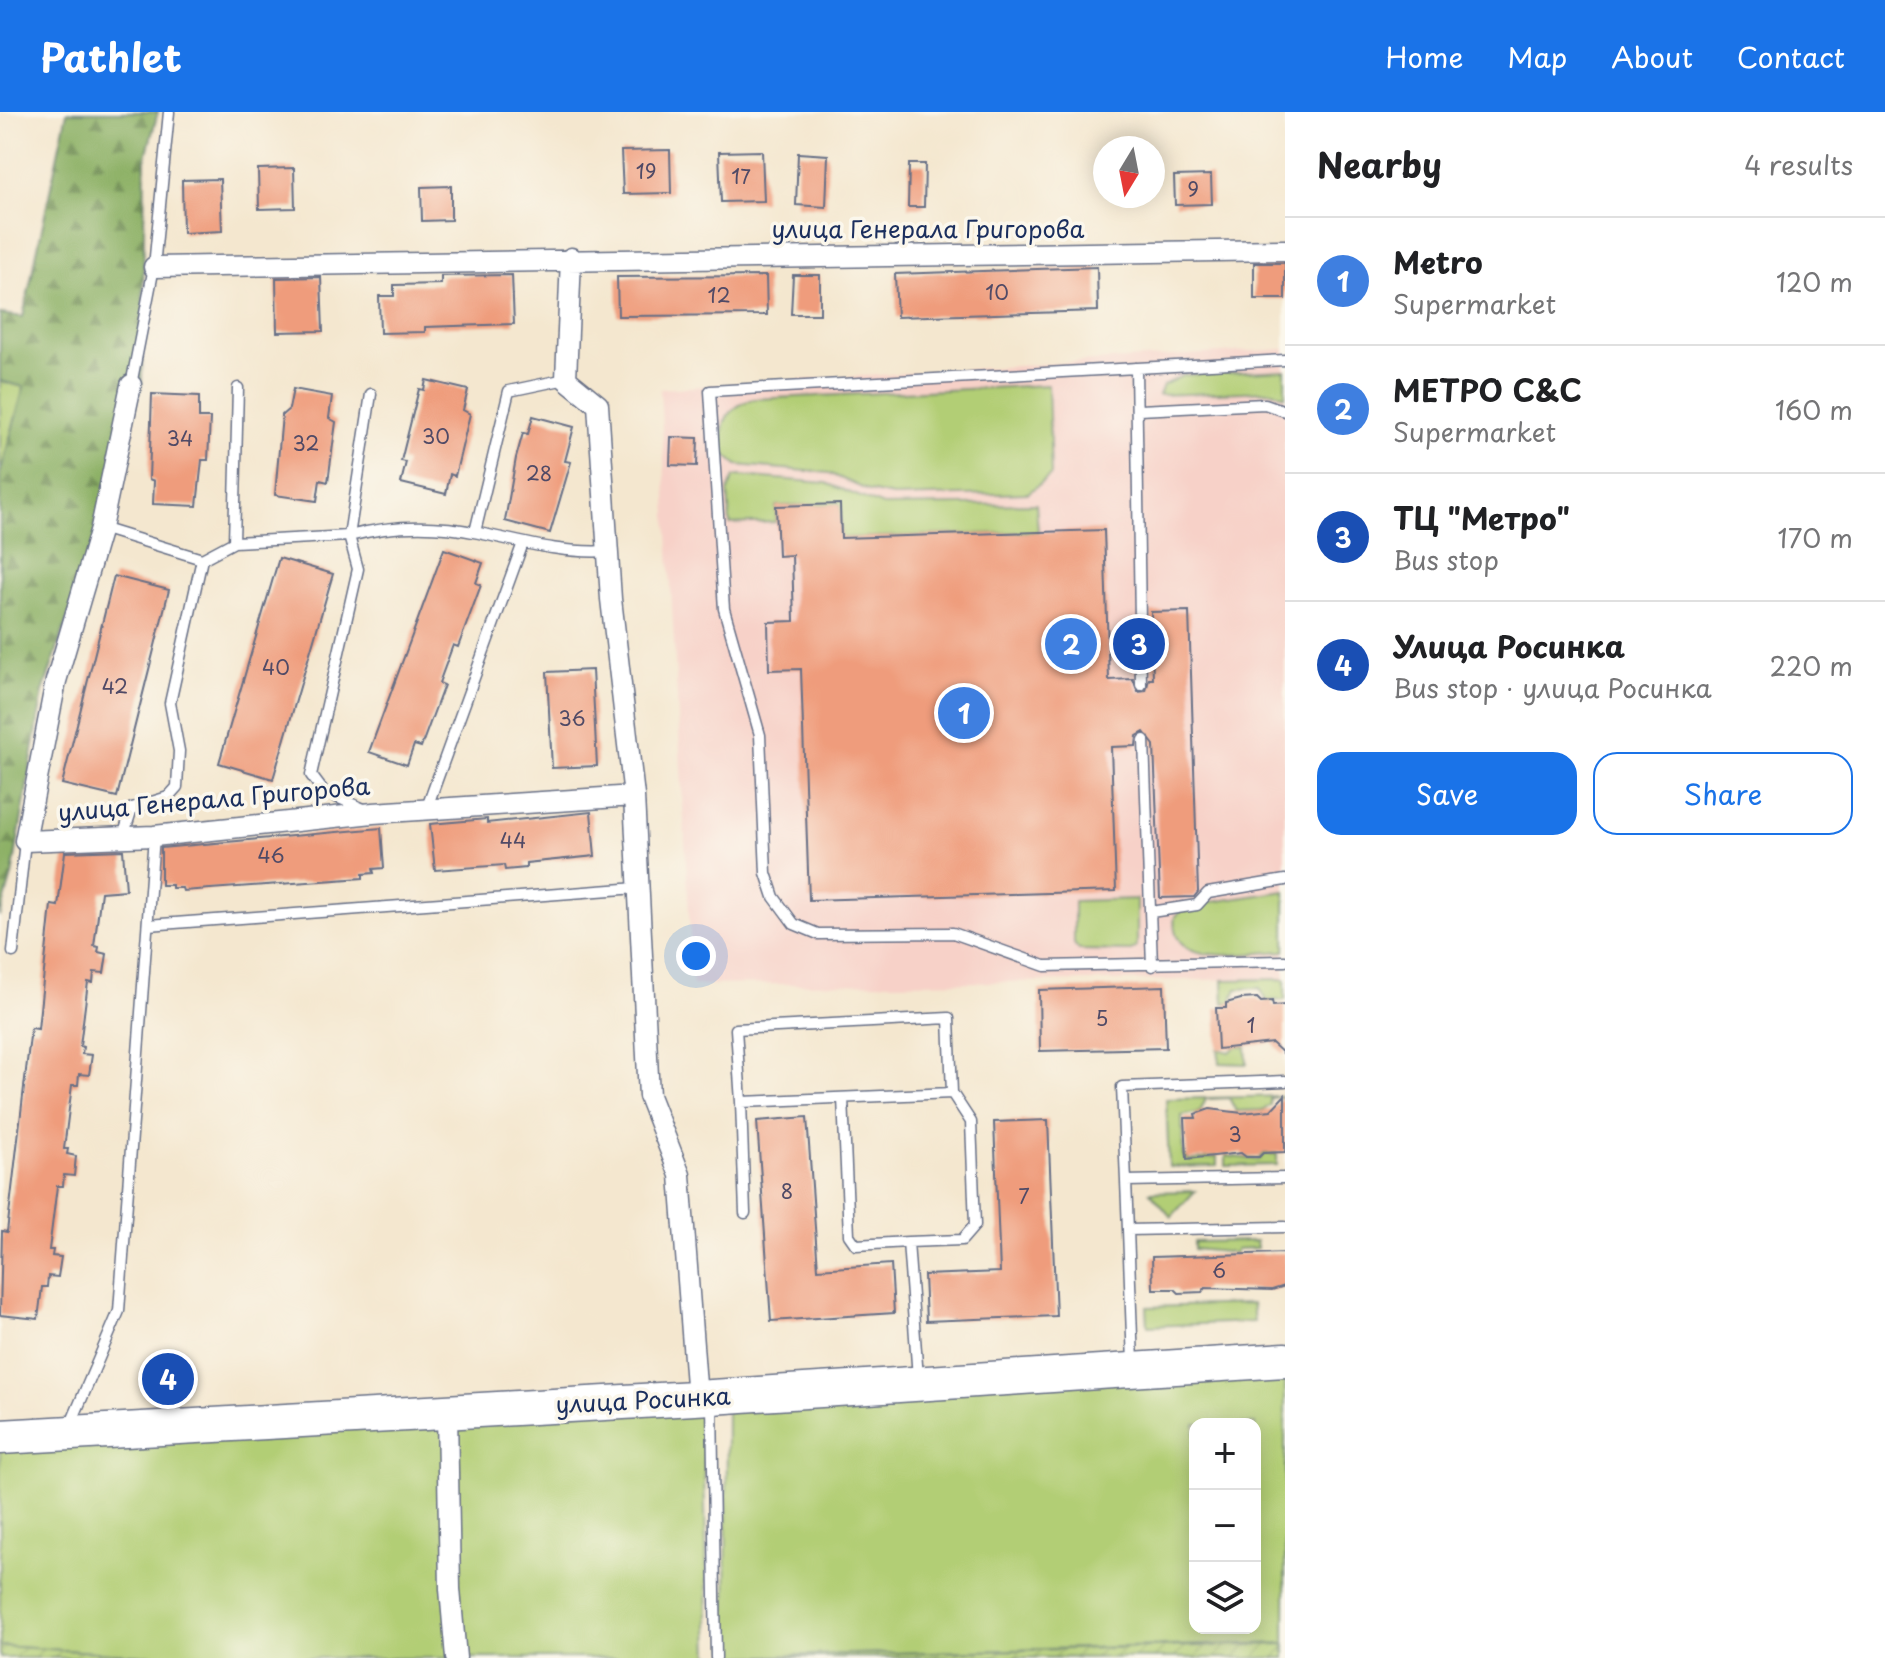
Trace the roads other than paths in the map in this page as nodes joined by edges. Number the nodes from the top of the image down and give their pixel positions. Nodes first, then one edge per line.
1 (169, 112) edge
2 (1285, 250) edge
3 (571, 258) junction
4 (154, 267) junction
5 (1285, 360) edge
6 (1136, 368) junction
7 (566, 379) junction
8 (131, 385) joint
9 (238, 388) dead end
10 (371, 394) dead end
11 (1139, 410) junction
12 (1285, 411) edge
13 (101, 528) junction
14 (475, 532) junction
15 (349, 536) junction
16 (234, 542) junction
17 (523, 543) junction
18 (608, 551) junction
19 (202, 559) junction
20 (1141, 685) dead end
21 (1144, 740) dead end
22 (634, 796) junction
23 (426, 810) junction
24 (373, 813) junction
25 (154, 836) junction
26 (123, 837) junction
27 (25, 841) junction
28 (1285, 880) edge
29 (637, 888) junction
30 (1151, 912) junction
31 (148, 925) junction
32 (13, 952) dead end
33 (1285, 961) edge
34 (1152, 966) junction
35 (1285, 1081) edge
36 (952, 1093) junction
37 (843, 1098) junction
38 (741, 1102) junction
39 (1285, 1178) edge
40 (1126, 1181) junction
41 (745, 1213) dead end
42 (1285, 1227) edge
43 (1128, 1230) junction
44 (908, 1242) junction
45 (1285, 1360) edge
46 (1133, 1370) junction
47 (919, 1384) junction
48 (704, 1398) junction
49 (447, 1412) junction
50 (67, 1432) junction
51 (0, 1437) edge
52 (456, 1658) edge
53 (716, 1658) edge

1 - 4 lane
2 - 3 street, улица Генерала Григорова
3 - 4 street, улица Генерала Григорова
3 - 7 street
4 - 8 lane
5 - 6 lane
6 - 11 lane
6 - 34 lane
7 - 14 lane
7 - 18 street
8 - 13 street, улица Генерала Григорова
9 - 16 lane
10 - 15 lane
11 - 12 lane
11 - 20 lane
13 - 19 lane
13 - 27 street, улица Генерала Григорова
14 - 15 lane
14 - 17 lane
15 - 16 lane
15 - 24 lane
16 - 19 lane
17 - 18 lane
17 - 23 lane
18 - 22 street
19 - 26 lane
21 - 30 lane
22 - 23 street, улица Генерала Григорова
22 - 29 street
23 - 24 street, улица Генерала Григорова
24 - 25 street, улица Генерала Григорова
25 - 26 street, улица Генерала Григорова
25 - 31 lane
26 - 27 street, улица Генерала Григорова
27 - 32 lane
28 - 30 lane
29 - 31 lane
29 - 48 street
30 - 34 lane
31 - 50 lane
33 - 34 lane
35 - 40 lane
36 - 37 lane
36 - 38 lane
36 - 44 lane
37 - 38 lane
37 - 44 lane
38 - 41 lane
39 - 40 lane
40 - 43 lane
42 - 43 lane
43 - 46 lane
44 - 47 lane
45 - 46 main road, улица Росинка
46 - 47 main road, улица Росинка
47 - 48 main road, улица Росинка
48 - 49 main road, улица Росинка
48 - 53 lane
49 - 50 main road, улица Росинка
49 - 52 street
50 - 51 main road, улица Росинка

